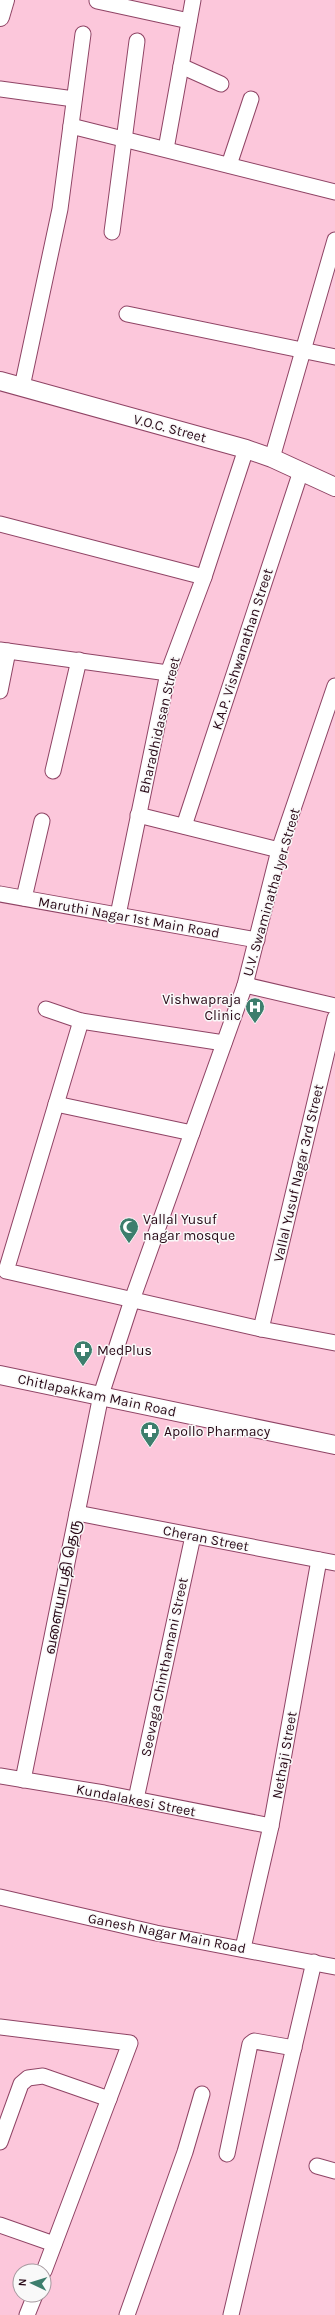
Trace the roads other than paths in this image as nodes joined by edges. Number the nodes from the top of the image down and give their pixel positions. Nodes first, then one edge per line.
1 (5, 0) edge
2 (193, 0) edge
3 (97, 1) edge
4 (0, 17) edge
5 (189, 21) junction
6 (83, 34) dead end
7 (137, 41) dead end
8 (181, 66) junction
9 (221, 84) dead end
10 (0, 89) edge
11 (74, 99) junction
12 (251, 99) dead end
13 (71, 126) junction
14 (125, 139) junction
15 (166, 149) junction
16 (229, 165) junction
17 (335, 192) edge
18 (112, 232) dead end
19 (335, 240) edge
20 (127, 314) dead end
21 (303, 351) junction
22 (335, 357) edge
23 (0, 381) edge
24 (22, 388) junction
25 (246, 449) junction
26 (272, 458) junction
27 (301, 472) junction
28 (335, 487) edge
29 (0, 524) edge
30 (204, 577) junction
31 (4, 650) edge
32 (80, 660) junction
33 (168, 674) junction
34 (335, 686) edge
35 (0, 691) edge
36 (54, 771) dead end
37 (138, 815) junction
38 (42, 821) dead end
39 (184, 826) junction
40 (279, 850) junction
41 (0, 894) edge
42 (24, 898) junction
43 (118, 915) junction
44 (257, 940) junction
45 (245, 985) junction
46 (335, 1006) edge
47 (46, 1009) dead end
48 (335, 1018) edge
49 (81, 1021) junction
50 (224, 1043) junction
51 (56, 1104) junction
52 (192, 1133) junction
53 (3, 1271) edge
54 (132, 1300) junction
55 (261, 1329) junction
56 (335, 1343) edge
57 (0, 1375) edge
58 (101, 1395) junction
59 (335, 1445) edge
60 (77, 1513) junction
61 (193, 1536) junction
62 (319, 1560) junction
63 (335, 1562) edge
64 (0, 1776) edge
65 (23, 1780) junction
66 (136, 1799) junction
67 (271, 1826) junction
68 (0, 1897) edge
69 (243, 1948) junction
70 (314, 1962) junction
71 (335, 1967) edge
72 (0, 2027) edge
73 (294, 2048) junction
74 (202, 2094) dead end
75 (109, 2099) junction
76 (0, 2142) edge
77 (227, 2154) dead end
78 (318, 2166) dead end
79 (335, 2171) edge
80 (0, 2225) edge
81 (54, 2244) junction
82 (47, 2263) edge
83 (32, 2303) edge
84 (27, 2315) edge
85 (127, 2315) edge
86 (231, 2315) edge

1 - 4 street
2 - 5 street
3 - 5 street
5 - 8 street
6 - 11 street
7 - 14 street
8 - 9 street
8 - 15 street
10 - 11 street
11 - 13 street
12 - 16 street
13 - 14 street
13 - 24 street
14 - 15 street
14 - 18 street
15 - 16 street
16 - 17 street
19 - 21 street
20 - 21 street
21 - 22 street
21 - 26 street
23 - 24 street, V.O.C. Street
24 - 25 street, V.O.C. Street
25 - 26 street, V.O.C. Street
25 - 30 street, Bharadhidasan Street
26 - 27 street, V.O.C. Street
27 - 28 street, V.O.C. Street
27 - 39 street, K.A.P. Vishwanathan Street
29 - 30 street
30 - 33 street, Bharadhidasan Street
31 - 32 street
31 - 35 street
32 - 33 street
32 - 36 street
33 - 37 street, Bharadhidasan Street
34 - 40 street, U.V. Swaminatha Iyer Street
37 - 39 street
37 - 43 street, Bharadhidasan Street
38 - 42 street
39 - 40 street
40 - 44 street, U.V. Swaminatha Iyer Street
41 - 42 street, Maruthi Nagar 1st Main Road
42 - 43 street, Maruthi Nagar 1st Main Road
43 - 44 street, Maruthi Nagar 1st Main Road
44 - 45 street, U.V. Swaminatha Iyer Street
45 - 46 street
45 - 50 street, U.V. Swaminatha Iyer Street
47 - 49 street
48 - 55 street, Vallal Yusuf Nagar 3rd Street
49 - 50 street
49 - 51 street
50 - 52 street, U.V. Swaminatha Iyer Street
51 - 52 street
51 - 53 street
52 - 54 street, வளையாபதி தெரு
53 - 54 street
54 - 55 street
54 - 58 street, வளையாபதி தெரு
55 - 56 street
57 - 58 street, Chitlapakkam Main Road
58 - 59 street, Chitlapakkam Main Road
58 - 60 street, வளையாபதி தெரு
60 - 61 street, Cheran Street
60 - 65 street, வளையாபதி தெரு
61 - 62 street, Cheran Street
61 - 66 street, Seevaga Chinthamani Street
62 - 63 street, Cheran Street
62 - 67 street, Nethaji Street
64 - 65 street, Kundalakesi Street
65 - 66 street, Kundalakesi Street
66 - 67 street, Kundalakesi Street
67 - 69 street, Nethaji Street
68 - 69 street, Ganesh Nagar Main Road
69 - 70 street, Ganesh Nagar Main Road
70 - 71 street, Ganesh Nagar Main Road
70 - 73 street
72 - 75 street
73 - 77 street
73 - 86 street
74 - 85 street
75 - 76 street
75 - 81 street
78 - 79 street
80 - 81 street
81 - 82 street
83 - 84 street

